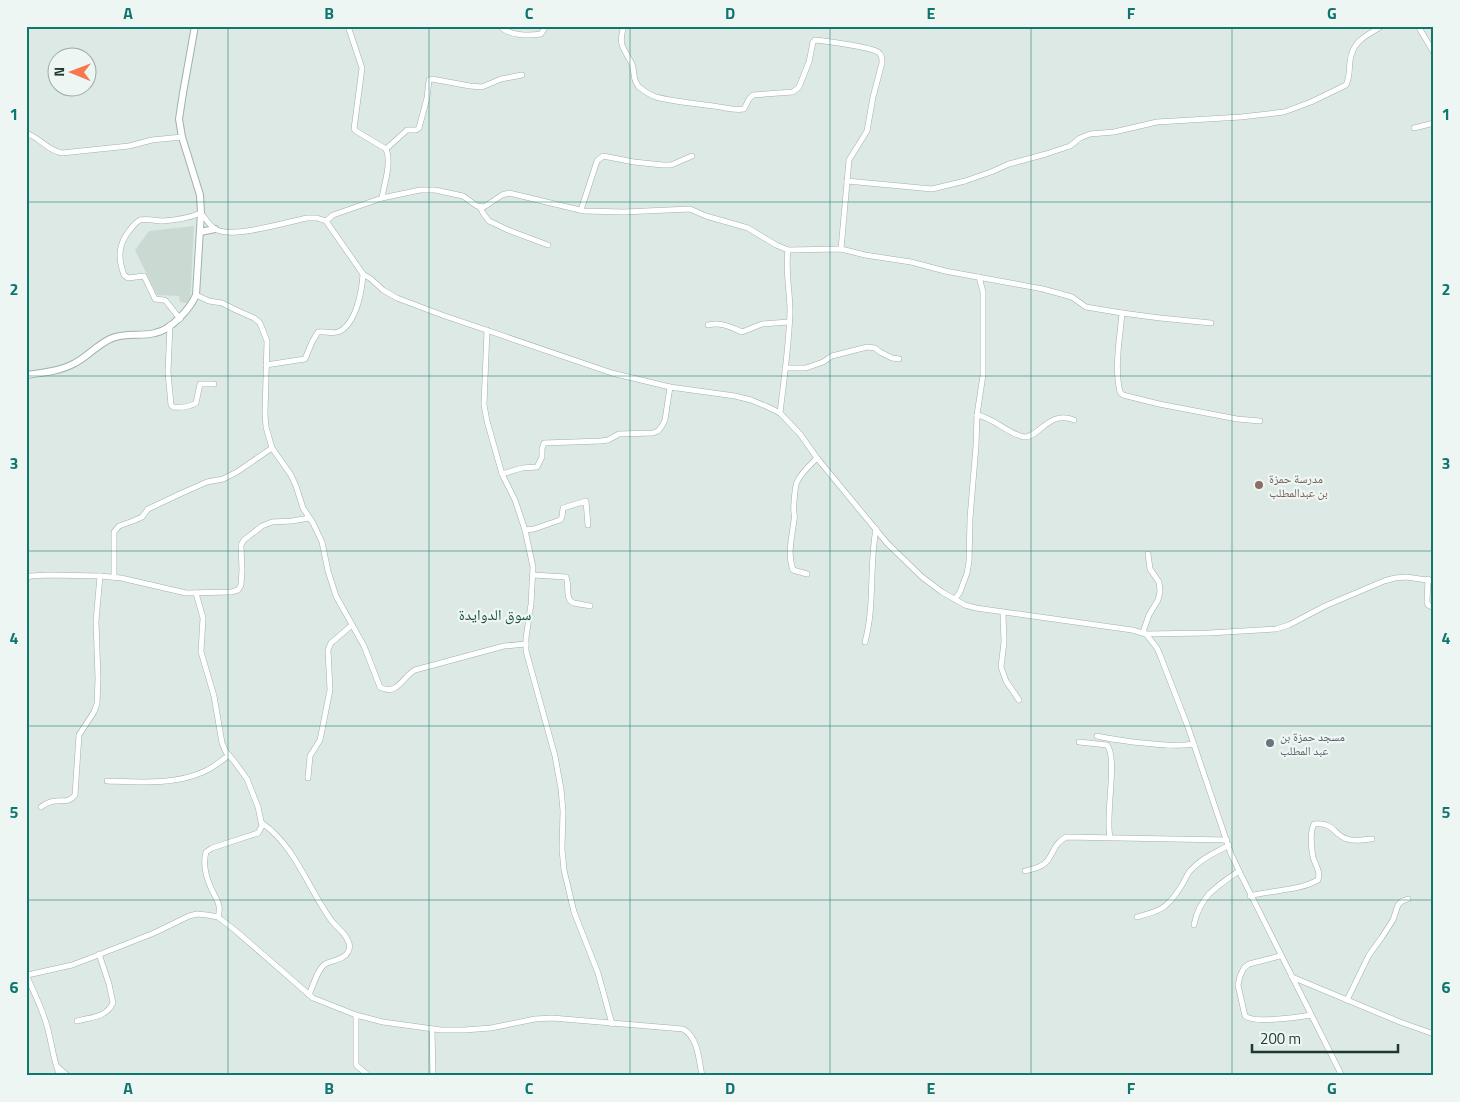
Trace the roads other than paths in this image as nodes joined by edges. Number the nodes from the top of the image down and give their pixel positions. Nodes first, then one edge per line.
1 (195, 26) edge
2 (348, 26) edge
3 (500, 26) edge
4 (546, 26) edge
5 (624, 26) edge
6 (1382, 26) edge
7 (1418, 26) edge
8 (1434, 53) edge
9 (522, 75) dead end
10 (1434, 123) edge
11 (1414, 128) dead end
12 (26, 133) edge
13 (182, 137) junction
14 (386, 149) junction
15 (692, 156) dead end
16 (847, 181) junction
17 (382, 198) junction
18 (480, 207) junction
19 (580, 210) junction
20 (201, 213) junction
21 (326, 220) junction
22 (215, 229) junction
23 (200, 232) junction
24 (548, 245) dead end
25 (841, 249) junction
26 (788, 250) junction
27 (363, 274) junction
28 (979, 277) junction
29 (196, 295) junction
30 (1122, 313) junction
31 (180, 319) junction
32 (789, 322) junction
33 (1211, 323) dead end
34 (170, 325) junction
35 (708, 325) dead end
36 (487, 330) junction
37 (900, 359) dead end
38 (266, 366) junction
39 (785, 368) junction
40 (26, 375) edge
41 (214, 384) dead end
42 (670, 387) junction
43 (780, 413) junction
44 (977, 415) junction
45 (1074, 420) dead end
46 (1260, 421) dead end
47 (272, 448) junction
48 (817, 458) junction
49 (502, 474) junction
50 (309, 518) junction
51 (588, 525) dead end
52 (876, 529) junction
53 (525, 530) junction
54 (1148, 554) dead end
55 (807, 574) dead end
56 (533, 575) junction
57 (100, 576) junction
58 (114, 577) junction
59 (26, 579) edge
60 (1431, 580) edge
61 (196, 593) junction
62 (955, 599) junction
63 (590, 606) dead end
64 (1434, 608) edge
65 (1003, 613) junction
66 (352, 625) junction
67 (1144, 633) junction
68 (865, 642) dead end
69 (526, 644) junction
70 (1019, 700) dead end
71 (1097, 736) dead end
72 (1079, 742) dead end
73 (1194, 744) junction
74 (229, 755) junction
75 (308, 778) dead end
76 (107, 781) dead end
77 (40, 807) dead end
78 (262, 823) junction
79 (1110, 837) junction
80 (1372, 839) dead end
81 (1228, 843) junction
82 (1025, 871) dead end
83 (1239, 872) junction
84 (1250, 896) junction
85 (1408, 899) dead end
86 (1137, 917) dead end
87 (218, 918) junction
88 (1194, 925) dead end
89 (99, 954) junction
90 (1280, 956) junction
91 (26, 975) edge
92 (1291, 977) junction
93 (309, 995) junction
94 (1347, 1000) junction
95 (356, 1015) junction
96 (1311, 1015) junction
97 (77, 1021) dead end
98 (612, 1024) junction
99 (432, 1029) junction
100 (1434, 1034) edge
101 (57, 1066) junction
102 (60, 1076) edge
103 (68, 1076) edge
104 (369, 1076) edge
105 (433, 1076) edge
106 (702, 1076) edge
107 (1342, 1076) edge

1 - 13 street
2 - 14 street
3 - 4 street
5 - 16 street
6 - 16 street
7 - 8 street
9 - 14 street
10 - 11 street
12 - 13 street
13 - 20 street
14 - 17 street
15 - 19 street
16 - 25 street
17 - 18 street
17 - 21 street
18 - 19 street
18 - 24 street
19 - 26 street
20 - 22 street
20 - 23 street
20 - 31 street
21 - 22 street
21 - 27 street
22 - 23 street
23 - 29 street
25 - 26 street
25 - 28 street
26 - 32 street
27 - 36 street
27 - 38 street
28 - 30 street
28 - 44 street
29 - 31 street
29 - 38 street
30 - 33 street
30 - 46 street
31 - 34 street
32 - 35 street
32 - 39 street
34 - 40 street
34 - 41 street
36 - 42 street
36 - 49 street
37 - 39 street
38 - 47 street
39 - 43 street
42 - 43 street
42 - 49 street
43 - 48 street
44 - 45 street
44 - 62 street
47 - 50 street
47 - 58 street
48 - 52 street
48 - 55 street
49 - 53 street
50 - 61 street
50 - 66 street
51 - 53 street
52 - 62 street
52 - 68 street
53 - 56 street
54 - 67 street
56 - 63 street
56 - 69 street
57 - 58 street
57 - 59 street
57 - 77 street
58 - 61 street
60 - 64 street
60 - 67 street
61 - 74 street
62 - 65 street
65 - 67 street
65 - 70 street
66 - 69 street
66 - 75 street
67 - 73 street
69 - 98 street
71 - 73 street
72 - 79 street
73 - 81 street
74 - 76 street
74 - 78 street
78 - 87 street
78 - 93 street
79 - 81 street
79 - 82 street
80 - 84 street
81 - 83 street
81 - 86 street
83 - 84 street
83 - 88 street
84 - 90 street
85 - 94 street
87 - 89 street
87 - 93 street
89 - 91 street
89 - 97 street
90 - 92 street
90 - 96 street
91 - 101 street
92 - 94 street
92 - 96 street
93 - 95 street
94 - 100 street
95 - 99 street
95 - 104 street
96 - 107 street
98 - 99 street
98 - 106 street
99 - 105 street
101 - 102 street
101 - 103 street

